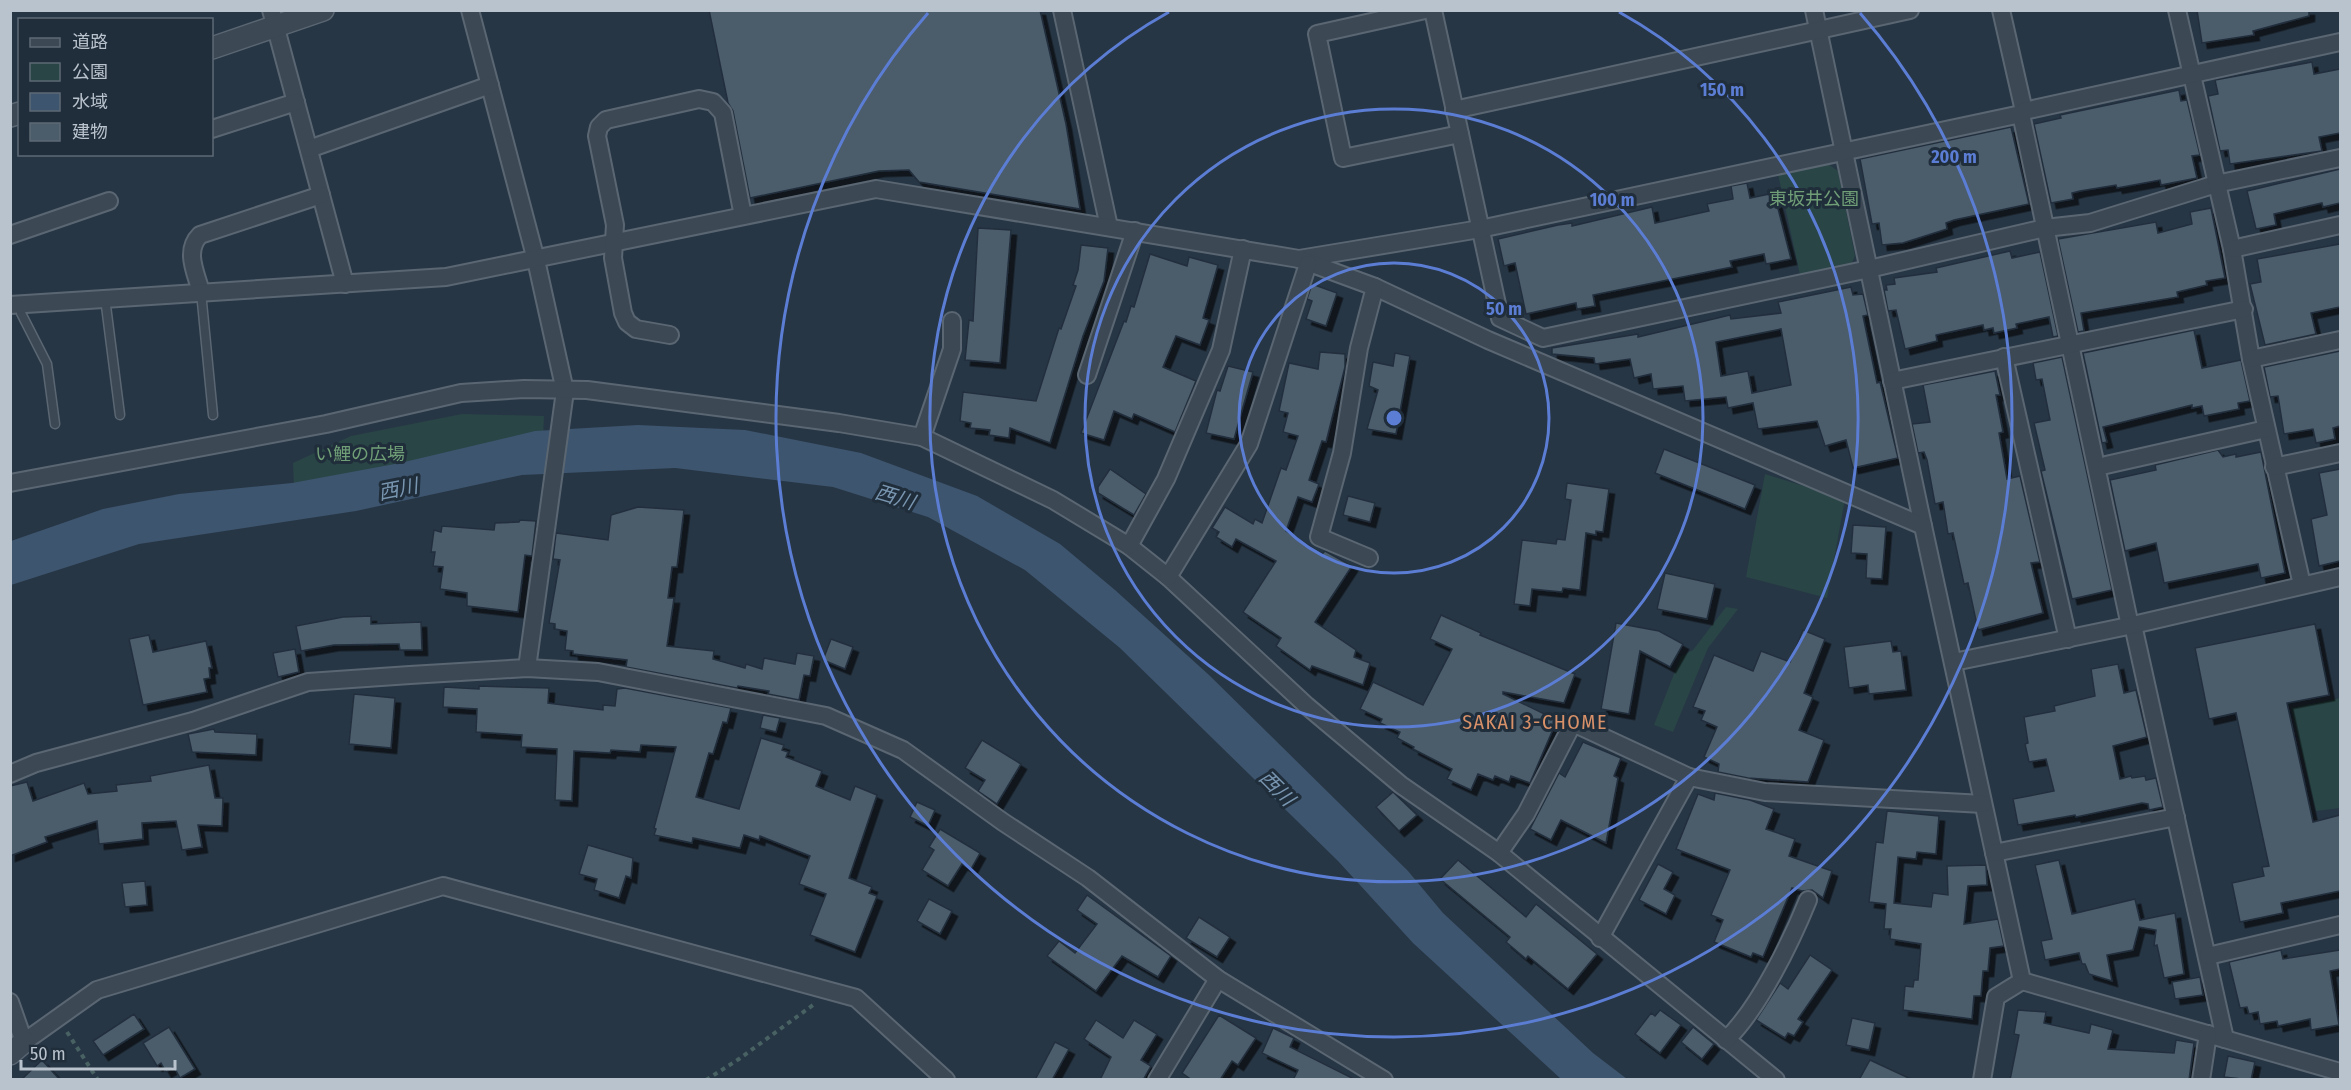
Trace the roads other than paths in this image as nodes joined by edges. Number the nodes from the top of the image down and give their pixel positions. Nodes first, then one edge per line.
1 (323, 10) edge
2 (470, 10) edge
3 (1062, 10) edge
4 (1425, 10) edge
5 (1433, 10) edge
6 (1814, 10) edge
7 (1910, 10) edge
8 (2001, 10) edge
9 (2177, 10) edge
10 (274, 19) edge
11 (1818, 30) junction
12 (2340, 42) edge
13 (213, 48) edge
14 (2191, 76) junction
15 (490, 85) junction
16 (296, 102) junction
17 (1454, 110) junction
18 (2022, 112) junction
19 (213, 129) edge
20 (1460, 134) junction
21 (309, 149) junction
22 (1843, 152) junction
23 (2340, 158) edge
24 (2216, 184) junction
25 (321, 195) junction
26 (109, 201) dead end
27 (743, 216) junction
28 (2340, 225) edge
29 (1109, 227) junction
30 (2045, 228) junction
31 (1480, 229) junction
32 (1135, 231) junction
33 (10, 235) edge
34 (614, 242) junction
35 (1243, 249) junction
36 (2232, 249) junction
37 (536, 260) junction
38 (1304, 262) junction
39 (1869, 269) junction
40 (345, 284) junction
41 (1375, 287) junction
42 (201, 292) junction
43 (105, 298) junction
44 (16, 304) edge
45 (2244, 309) junction
46 (1500, 318) junction
47 (952, 321) dead end
48 (670, 335) dead end
49 (1488, 340) junction
50 (2340, 340) edge
51 (2070, 343) junction
52 (2004, 357) junction
53 (2252, 359) junction
54 (1088, 375) dead end
55 (1892, 381) junction
56 (565, 391) junction
57 (120, 415) dead end
58 (213, 415) dead end
59 (55, 424) dead end
60 (2266, 429) junction
61 (922, 437) junction
62 (2340, 453) edge
63 (2106, 465) dead end
64 (2274, 467) junction
65 (10, 483) edge
66 (1923, 526) junction
67 (1129, 546) junction
68 (1369, 558) dead end
69 (2340, 576) edge
70 (1168, 577) junction
71 (2302, 585) junction
72 (2132, 625) junction
73 (2068, 639) junction
74 (1954, 663) junction
75 (527, 668) junction
76 (10, 774) edge
77 (1689, 777) junction
78 (1983, 804) junction
79 (2176, 817) junction
80 (1994, 853) junction
81 (1499, 854) junction
82 (1808, 900) dead end
83 (2340, 925) edge
84 (1600, 938) junction
85 (2208, 956) junction
86 (1218, 979) junction
87 (2022, 981) junction
88 (10, 1002) edge
89 (2208, 1034) junction
90 (1726, 1040) junction
91 (2225, 1040) junction
92 (17, 1048) edge
93 (2331, 1073) edge
94 (946, 1080) edge
95 (1157, 1080) edge
96 (1384, 1080) edge
97 (1776, 1080) edge
98 (1982, 1080) edge
99 (2201, 1080) edge

1 - 10 street
2 - 15 street
3 - 29 street
4 - 20 street
5 - 17 street
6 - 11 street
7 - 11 street
8 - 18 street
9 - 14 street
10 - 13 street
10 - 16 street
11 - 17 street
11 - 22 street
12 - 14 street
14 - 18 street
14 - 24 street
15 - 21 street
15 - 37 street
16 - 19 street
16 - 21 street
17 - 20 street
18 - 22 street
18 - 30 street
20 - 31 street
21 - 25 street
22 - 31 street
22 - 39 street
23 - 24 street
24 - 30 street
24 - 36 street
25 - 40 street
25 - 42 street
26 - 33 street
27 - 29 street
27 - 34 street
27 - 34 street
28 - 36 street
29 - 32 street
30 - 39 street
30 - 51 street
31 - 38 street
31 - 46 street
32 - 35 street
32 - 54 street
34 - 37 street
34 - 48 street
35 - 38 street
35 - 67 street
36 - 45 street
37 - 40 street
37 - 56 street
38 - 41 street
38 - 70 street
39 - 46 street
39 - 55 street
40 - 42 street
41 - 49 street
41 - 68 street
42 - 43 street
42 - 58 lane
43 - 44 street
43 - 57 lane
44 - 59 lane
45 - 51 street
45 - 53 street
46 - 49 street
47 - 61 street
49 - 66 street
50 - 53 street
51 - 52 street
51 - 72 street
52 - 55 street
52 - 73 street
53 - 60 street
55 - 66 street
56 - 61 street
56 - 65 street
56 - 75 street
60 - 63 street
60 - 64 street
61 - 67 street
62 - 64 street
64 - 71 street
66 - 74 street
67 - 70 street
69 - 71 street
70 - 81 street
71 - 72 street
72 - 73 street
72 - 79 street
73 - 74 street
74 - 78 street
75 - 76 street
75 - 86 street
77 - 78 street
77 - 81 street
77 - 84 street
78 - 80 street
79 - 80 street
79 - 85 street
80 - 87 street
81 - 84 street
82 - 90 street
83 - 85 street
84 - 90 street
85 - 91 street
86 - 95 street
86 - 96 street
87 - 89 street
87 - 98 street
88 - 92 street
89 - 91 street
89 - 99 street
90 - 97 street
91 - 93 street
92 - 94 street

